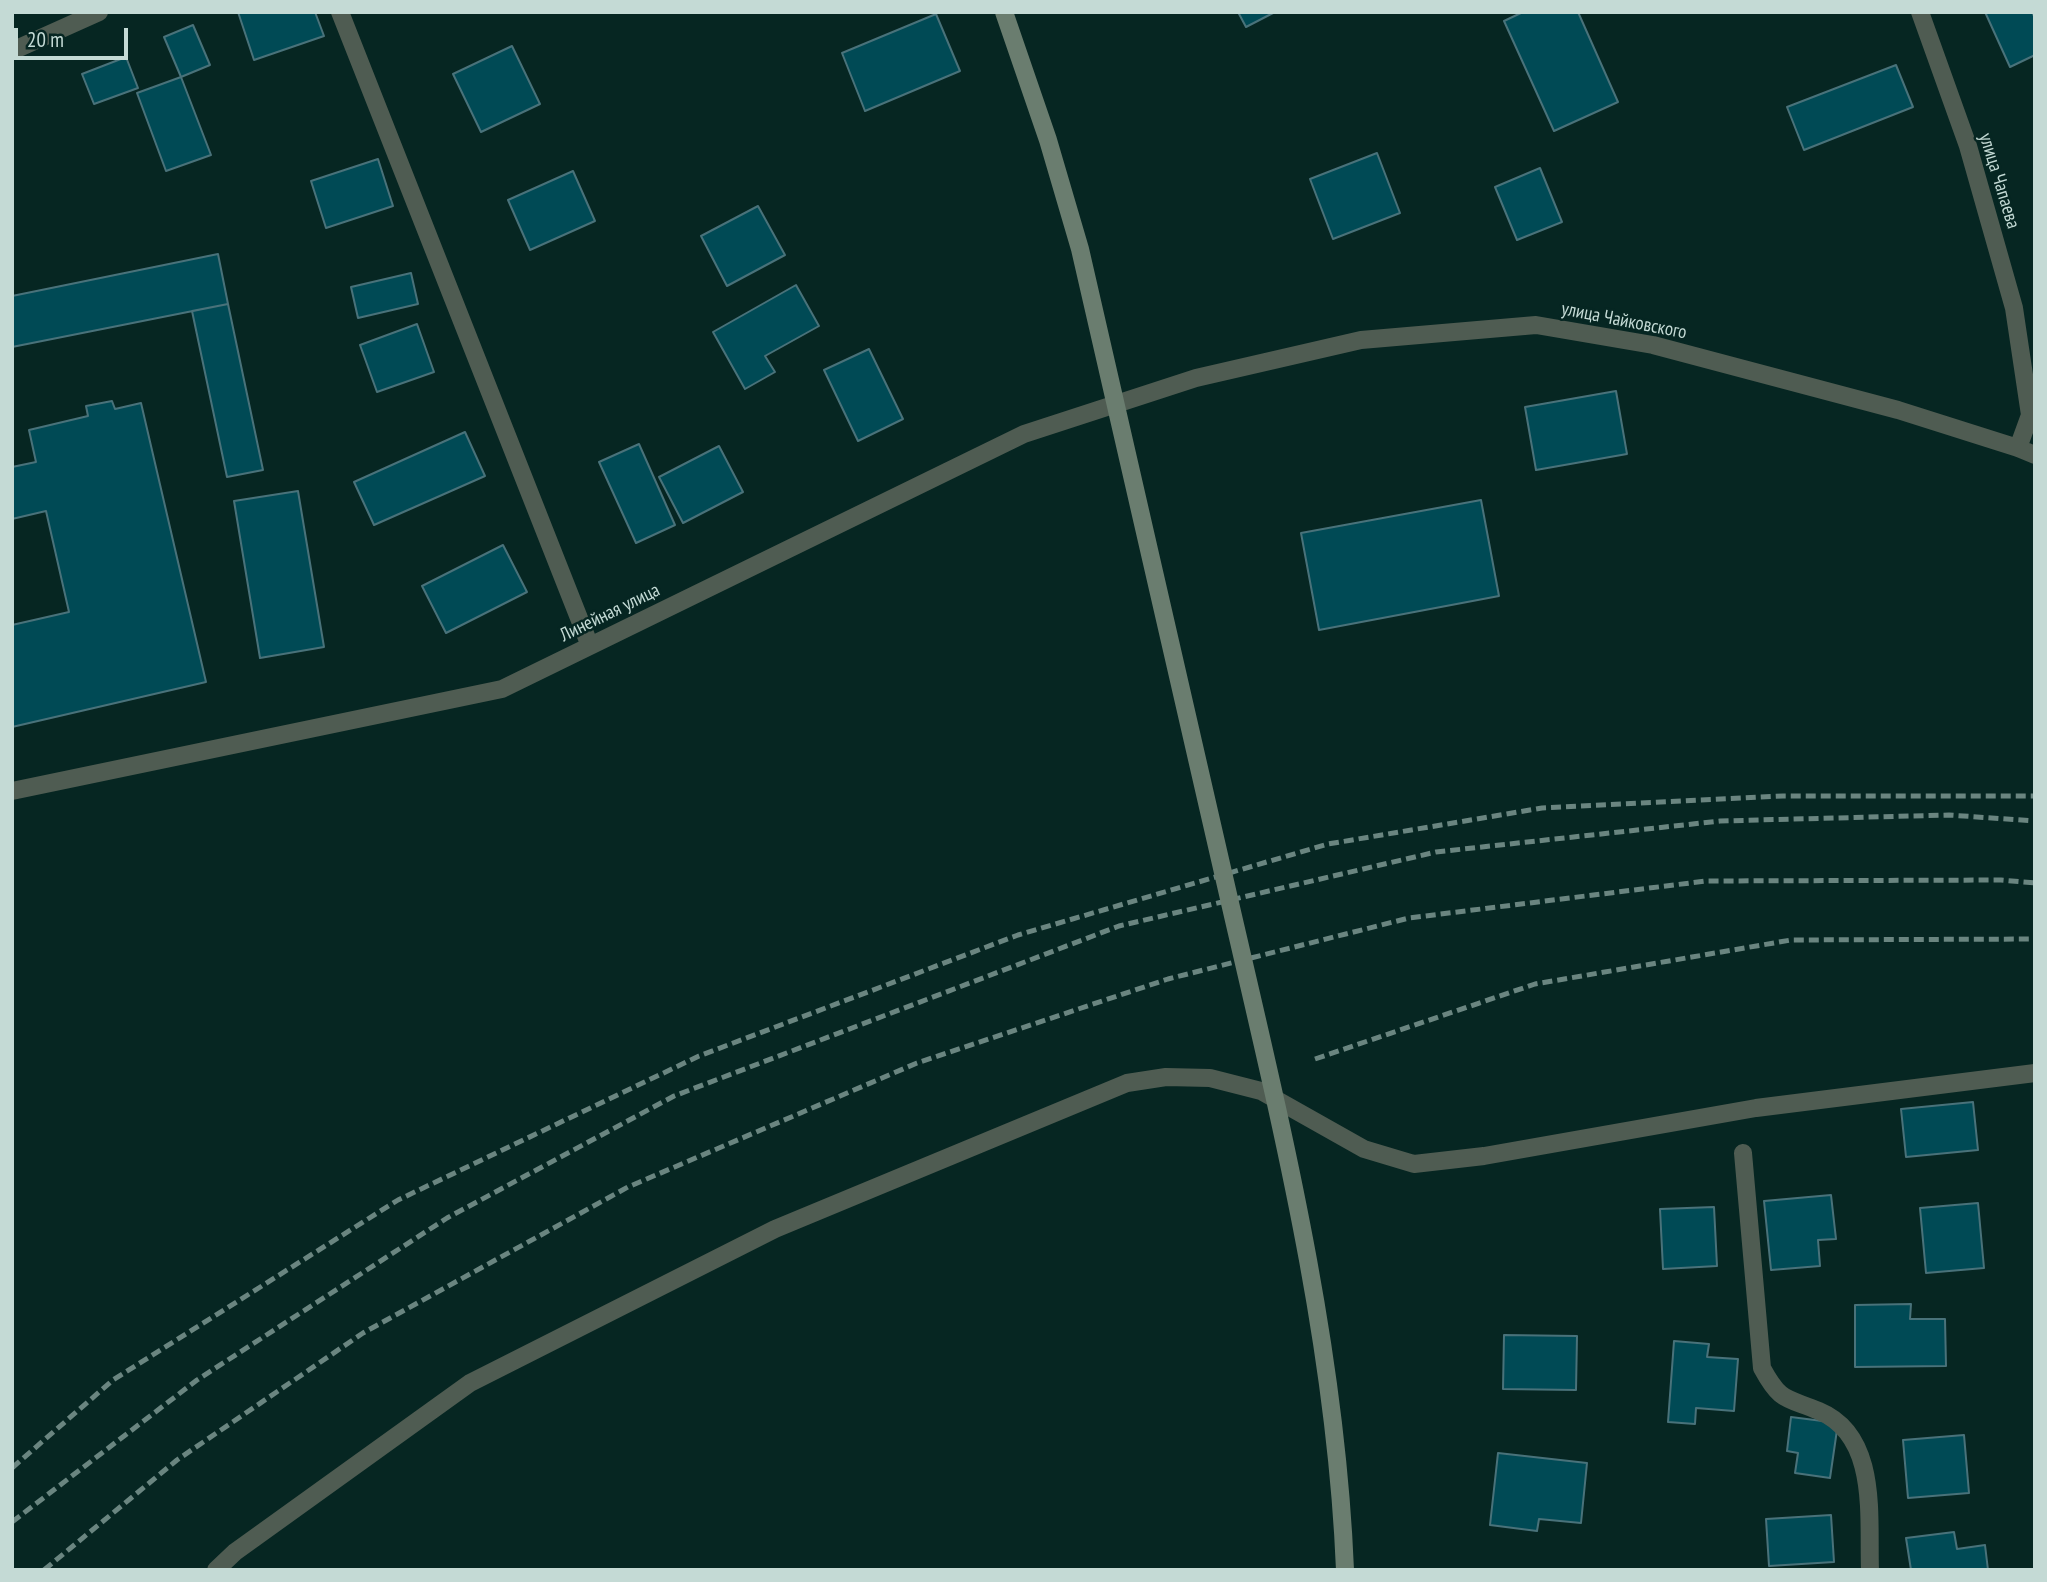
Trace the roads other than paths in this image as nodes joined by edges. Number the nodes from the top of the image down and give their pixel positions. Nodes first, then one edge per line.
1 (99, 12) edge
2 (340, 12) edge
3 (1004, 12) edge
4 (1920, 12) edge
5 (12, 51) edge
6 (1196, 379) joint
7 (2033, 414) edge
8 (2026, 452) edge
9 (590, 646) junction
10 (12, 791) edge
11 (2035, 1073) edge
12 (1743, 1153) dead end
13 (216, 1570) edge
14 (1345, 1570) edge
15 (1870, 1570) edge

1 - 5 street
2 - 9 street
3 - 14 street, bridge
4 - 7 street, улица Чапаева
6 - 8 street, улица Чайковского
6 - 9 street, Линейная улица
7 - 8 street, улица Чапаева
9 - 10 street, Линейная улица
11 - 13 street
12 - 15 street

